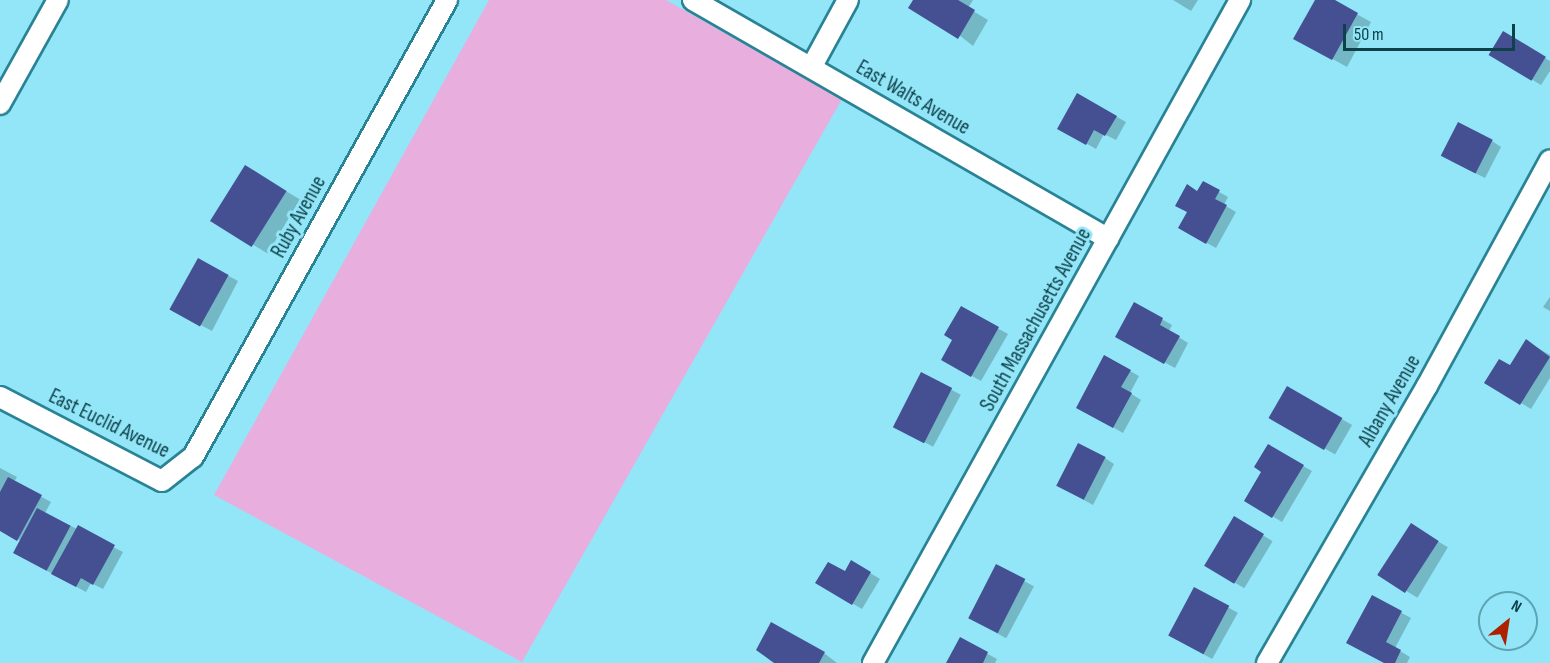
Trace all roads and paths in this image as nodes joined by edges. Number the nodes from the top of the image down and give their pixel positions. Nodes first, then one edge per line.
1 (58, 0) edge
2 (447, 0) edge
3 (693, 0) edge
4 (848, 0) edge
5 (1240, 0) edge
6 (812, 66) junction
7 (0, 104) edge
8 (1550, 160) edge
9 (1108, 239) junction
10 (0, 397) edge
11 (193, 457) joint
12 (873, 663) edge
13 (1266, 663) edge

1 - 7 street
2 - 11 street, Ruby Avenue
3 - 6 street, East Walts Avenue
4 - 6 street
5 - 9 street, South Massachusetts Avenue
6 - 9 street, East Walts Avenue
8 - 13 street, Albany Avenue
9 - 12 street, South Massachusetts Avenue
10 - 11 street, East Euclid Avenue

